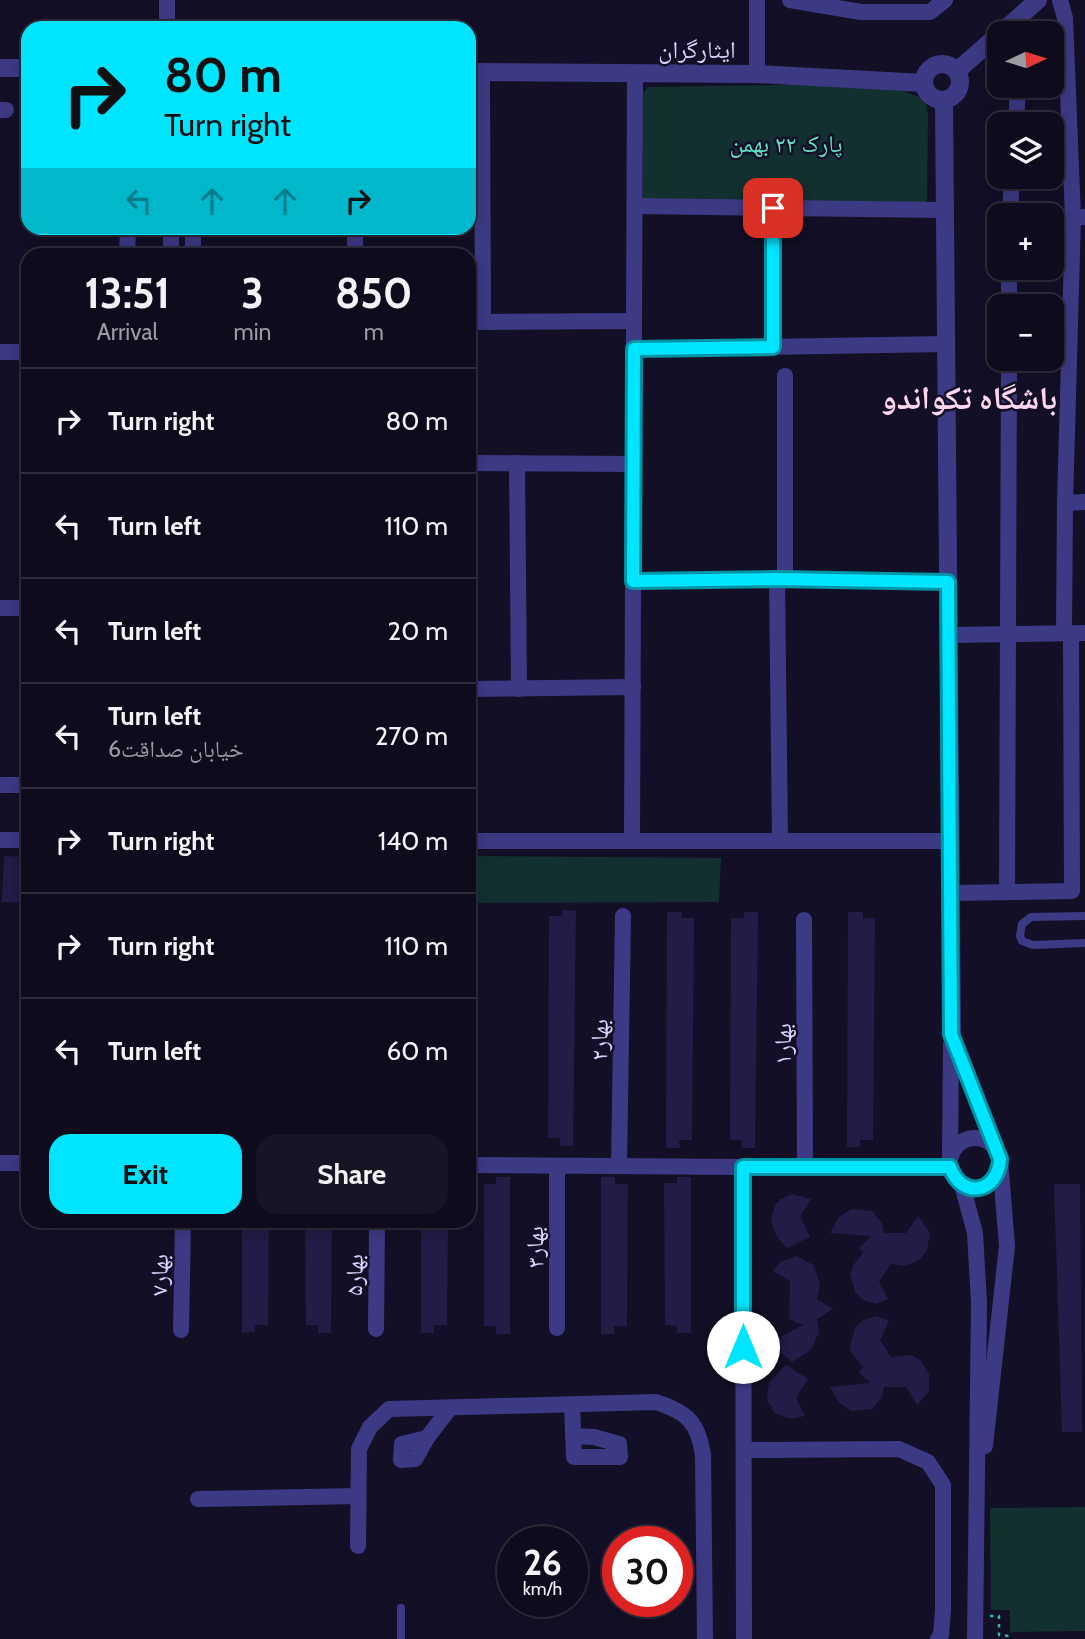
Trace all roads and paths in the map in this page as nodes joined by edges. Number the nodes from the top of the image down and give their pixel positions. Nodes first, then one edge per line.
1 (167, 0) edge
2 (757, 0) edge
3 (790, 0) edge
4 (945, 0) edge
5 (1038, 0) edge
6 (1060, 0) edge
7 (862, 6) edge
8 (167, 21) edge
9 (1016, 21) edge
10 (987, 47) edge
11 (0, 68) edge
12 (21, 68) edge
13 (957, 71) junction
14 (476, 72) edge
15 (635, 73) junction
16 (757, 74) junction
17 (924, 83) junction
18 (944, 100) junction
19 (635, 206) junction
20 (773, 208) junction
21 (944, 210) junction
22 (1079, 217) edge
23 (476, 321) edge
24 (634, 321) junction
25 (946, 344) junction
26 (773, 347) junction
27 (634, 349) junction
28 (0, 352) edge
29 (21, 352) edge
30 (1009, 371) edge
31 (785, 376) dead end
32 (476, 463) edge
33 (517, 463) junction
34 (634, 464) junction
35 (1085, 502) edge
36 (1065, 503) junction
37 (781, 579) junction
38 (633, 581) junction
39 (948, 582) junction
40 (0, 608) edge
41 (21, 608) edge
42 (1008, 632) junction
43 (1073, 633) edge
44 (948, 635) junction
45 (633, 687) junction
46 (519, 689) junction
47 (476, 690) edge
48 (0, 785) edge
49 (21, 785) edge
50 (0, 840) edge
51 (21, 840) edge
52 (476, 841) edge
53 (632, 841) junction
54 (780, 841) junction
55 (950, 841) junction
56 (1007, 892) junction
57 (950, 893) junction
58 (623, 916) dead end
59 (1085, 916) edge
60 (804, 920) dead end
61 (1085, 943) edge
62 (951, 1034) junction
63 (998, 1154) junction
64 (950, 1161) junction
65 (0, 1163) edge
66 (21, 1163) edge
67 (476, 1166) edge
68 (557, 1166) junction
69 (620, 1166) junction
70 (743, 1167) junction
71 (805, 1167) junction
72 (962, 1185) junction
73 (183, 1228) edge
74 (377, 1228) edge
75 (557, 1328) dead end
76 (376, 1329) dead end
77 (181, 1330) dead end
78 (572, 1405) junction
79 (450, 1408) junction
80 (573, 1436) dead end
81 (427, 1438) dead end
82 (744, 1450) junction
83 (358, 1496) junction
84 (976, 1497) junction
85 (198, 1499) dead end
86 (358, 1546) dead end
87 (401, 1608) dead end
88 (976, 1616) junction
89 (401, 1639) edge
90 (705, 1639) edge
91 (744, 1639) edge
92 (938, 1639) edge
93 (975, 1639) edge
94 (1009, 1639) edge

1 - 8 street
2 - 16 street
3 - 7 street
4 - 7 street
5 - 9 street
6 - 22 street
10 - 13 street
11 - 12 street
13 - 17 street
13 - 18 street
14 - 15 street, ایثارگران
15 - 16 street, ایثارگران
15 - 19 street
16 - 17 street, ایثارگران
17 - 18 street
18 - 21 street
19 - 20 street
19 - 24 street
20 - 21 street
20 - 26 street
21 - 25 street
22 - 36 street
23 - 24 street
24 - 27 street
25 - 26 street
25 - 39 street
26 - 27 street
27 - 34 street
28 - 29 street
30 - 42 street
31 - 37 street
32 - 33 street
33 - 34 street
33 - 46 street
34 - 38 street
35 - 36 street
36 - 43 street
37 - 38 street
37 - 39 street
37 - 54 street
38 - 45 street
39 - 44 street
40 - 41 street
42 - 43 street
42 - 44 street
42 - 56 street
43 - 56 street
44 - 55 street
45 - 46 street
45 - 53 street
46 - 47 street
48 - 49 street
50 - 51 street
52 - 53 street
53 - 54 street
54 - 55 street
55 - 57 street
56 - 57 street
57 - 62 street
58 - 69 street, بهار۲
59 - 61 lane
60 - 71 street, بهار۱
62 - 63 street
62 - 64 street
63 - 64 street
63 - 72 street
63 - 84 street
64 - 71 street
64 - 72 street
65 - 66 street
67 - 68 street
68 - 69 street
68 - 75 street, بهار۳
69 - 70 street
70 - 71 street
70 - 82 street
72 - 84 street
73 - 77 street, بهار۷
74 - 76 street, بهار۵
78 - 79 street
78 - 80 street
78 - 90 street
79 - 81 street
79 - 83 street
82 - 91 street
82 - 92 street
83 - 85 street
83 - 86 street
84 - 88 street
87 - 89 lane
88 - 93 street
88 - 94 path

